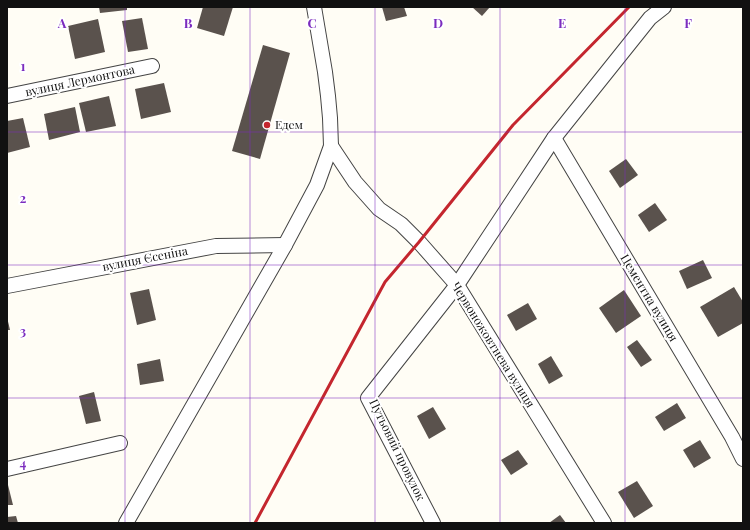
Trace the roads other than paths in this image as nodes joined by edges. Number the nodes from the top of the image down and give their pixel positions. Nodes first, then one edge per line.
1 (314, 7) edge
2 (664, 7) edge
3 (152, 66) dead end
4 (7, 96) edge
5 (554, 138) junction
6 (331, 146) junction
7 (285, 245) junction
8 (457, 285) junction
9 (7, 286) edge
10 (120, 443) dead end
11 (743, 459) edge
12 (7, 469) edge
13 (126, 523) edge
14 (433, 523) edge
15 (604, 523) edge

1 - 6 street
2 - 5 street
3 - 4 street, вулиця Лермонтова
5 - 8 street
5 - 11 street, Цементна вулиця
6 - 7 street
6 - 8 street, Червоножовтнева вулиця
7 - 9 street, вулиця Єсеніна
7 - 13 street
8 - 14 street, Путьовий провулок
8 - 15 street, Червоножовтнева вулиця
10 - 12 street

